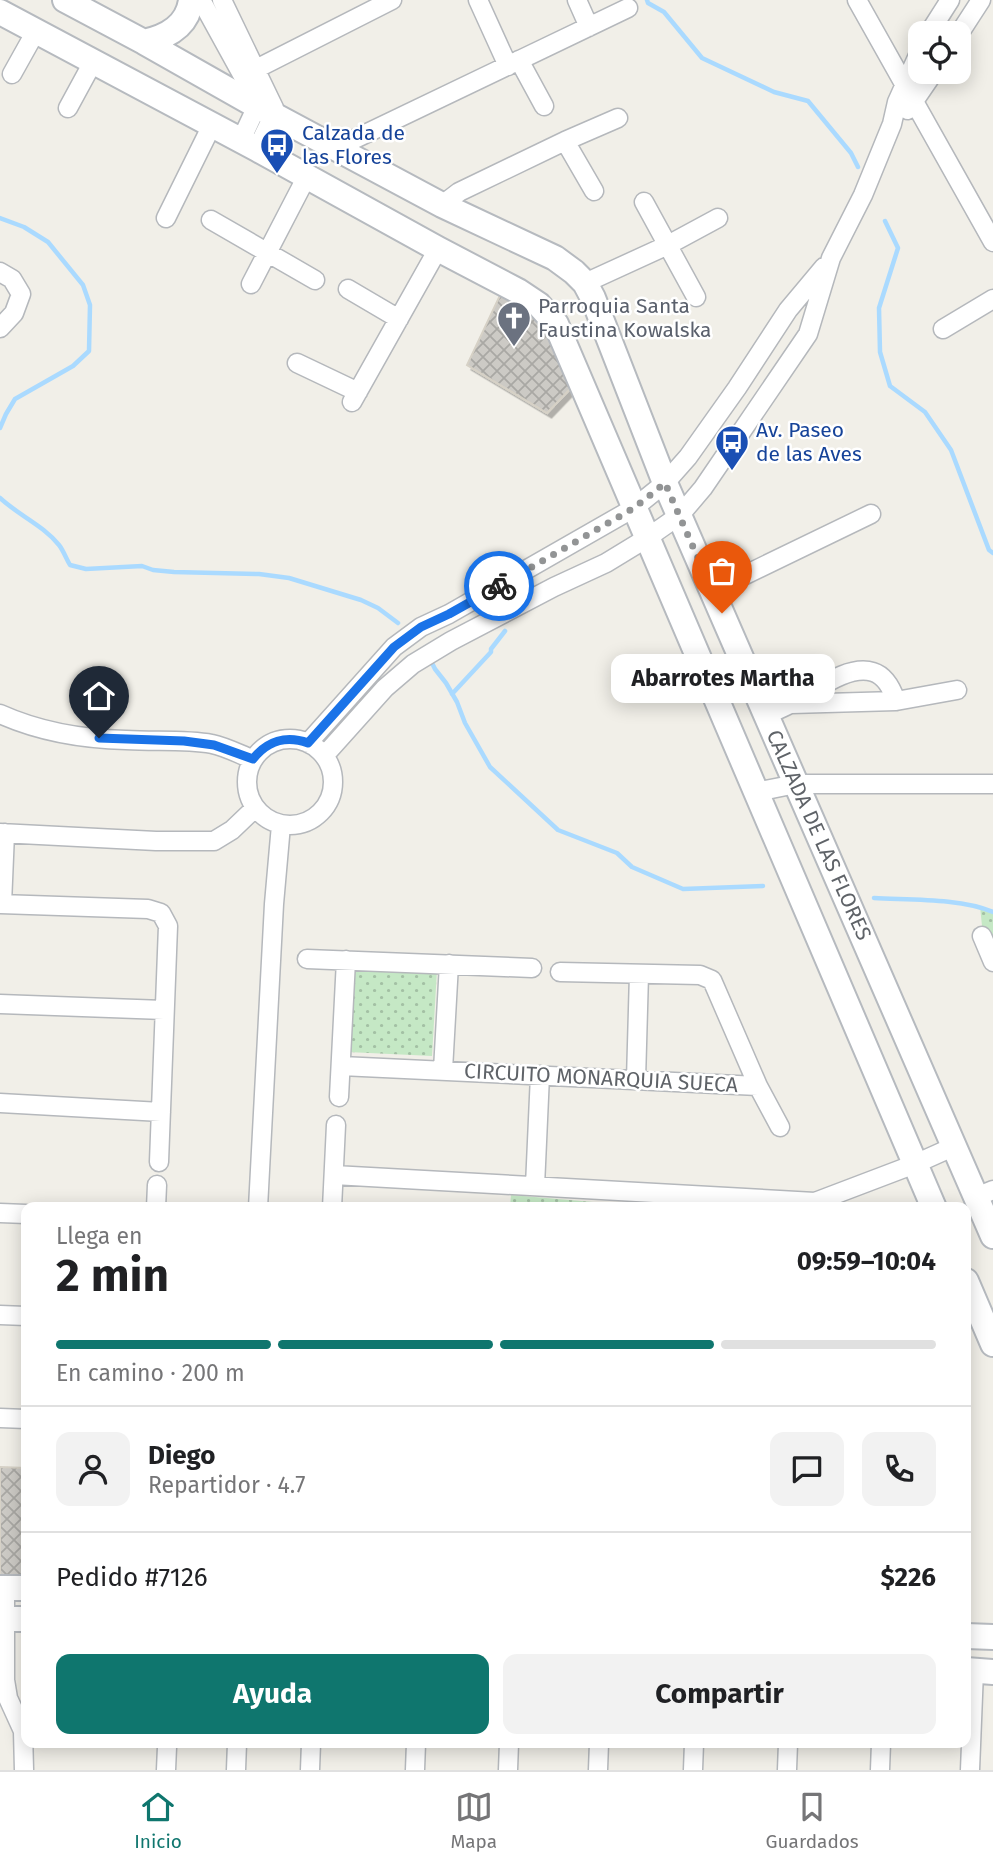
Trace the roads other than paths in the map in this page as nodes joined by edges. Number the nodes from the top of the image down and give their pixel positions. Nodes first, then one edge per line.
1 (65, 0) edge
2 (191, 0) edge
3 (201, 0) edge
4 (222, 0) edge
5 (392, 0) edge
6 (478, 0) edge
7 (577, 0) edge
8 (857, 0) edge
9 (950, 0) edge
10 (981, 0) edge
11 (628, 8) dead end
12 (0, 12) edge
13 (937, 21) edge
14 (967, 21) edge
15 (589, 27) junction
16 (36, 31) junction
17 (144, 42) junction
18 (93, 62) junction
19 (513, 63) junction
20 (256, 69) junction
21 (12, 74) dead end
22 (908, 76) edge
23 (926, 84) edge
24 (904, 85) junction
25 (914, 103) junction
26 (544, 106) dead end
27 (68, 108) dead end
28 (265, 110) junction
29 (618, 118) dead end
30 (892, 124) junction
31 (212, 125) junction
32 (565, 141) junction
33 (249, 144) junction
34 (336, 148) junction
35 (306, 176) junction
36 (594, 191) dead end
37 (645, 202) dead end
38 (443, 205) junction
39 (166, 218) dead end
40 (718, 218) dead end
41 (211, 220) dead end
42 (993, 243) edge
43 (668, 246) junction
44 (438, 249) junction
45 (267, 253) junction
46 (831, 258) junction
47 (0, 272) edge
48 (316, 280) dead end
49 (585, 283) junction
50 (251, 284) dead end
51 (348, 289) dead end
52 (696, 297) dead end
53 (993, 299) edge
54 (399, 319) junction
55 (0, 328) edge
56 (943, 329) dead end
57 (297, 363) dead end
58 (665, 483) junction
59 (634, 508) junction
60 (871, 514) dead end
61 (680, 515) junction
62 (647, 538) junction
63 (712, 591) junction
64 (449, 614) junction
65 (459, 637) junction
66 (957, 690) dead end
67 (897, 701) junction
68 (791, 704) junction
69 (0, 714) edge
70 (766, 715) junction
71 (308, 743) junction
72 (324, 756) junction
73 (253, 759) junction
74 (796, 783) junction
75 (993, 784) edge
76 (756, 792) junction
77 (255, 808) junction
78 (281, 825) junction
79 (3, 833) edge
80 (1, 904) edge
81 (982, 936) dead end
82 (306, 958) dead end
83 (346, 960) junction
84 (993, 962) edge
85 (449, 964) junction
86 (532, 968) dead end
87 (560, 972) dead end
88 (639, 974) junction
89 (0, 1004) edge
90 (164, 1010) junction
91 (341, 1066) junction
92 (443, 1070) junction
93 (540, 1075) junction
94 (636, 1080) junction
95 (758, 1086) junction
96 (339, 1097) dead end
97 (0, 1103) edge
98 (161, 1112) junction
99 (336, 1125) dead end
100 (780, 1127) dead end
101 (955, 1146) junction
102 (159, 1162) dead end
103 (915, 1164) junction
104 (334, 1175) junction
105 (157, 1185) dead end
106 (535, 1186) junction
107 (985, 1193) edge
108 (623, 1199) edge
109 (156, 1202) edge
110 (258, 1202) edge
111 (332, 1202) edge
112 (727, 1202) edge
113 (824, 1202) edge
114 (931, 1202) edge
115 (0, 1213) edge
116 (21, 1214) edge
117 (993, 1236) edge
118 (971, 1293) edge
119 (0, 1315) edge
120 (21, 1316) edge
121 (993, 1344) edge
122 (0, 1418) edge
123 (21, 1419) edge
124 (10, 1588) edge
125 (10, 1619) edge
126 (971, 1636) edge
127 (993, 1637) edge
128 (978, 1671) edge
129 (21, 1723) edge
130 (24, 1748) edge
131 (167, 1748) edge
132 (236, 1748) edge
133 (311, 1748) edge
134 (416, 1748) edge
135 (509, 1748) edge
136 (599, 1748) edge
137 (694, 1748) edge
138 (788, 1748) edge
139 (881, 1748) edge
140 (24, 1770) edge
141 (166, 1770) edge
142 (236, 1770) edge
143 (310, 1770) edge
144 (415, 1770) edge
145 (508, 1770) edge
146 (598, 1770) edge
147 (693, 1770) edge
148 (787, 1770) edge
149 (880, 1770) edge
150 (970, 1770) edge

1 - 17 street, CALZADA DE LAS FLORES
2 - 17 street
3 - 28 street
4 - 20 street
5 - 20 street
6 - 19 street
7 - 15 street
8 - 24 street
9 - 13 street
10 - 14 street
11 - 15 street
12 - 16 street, CALZADA DE LAS FLORES
15 - 19 street
16 - 18 street, CALZADA DE LAS FLORES
16 - 21 street
17 - 28 street, CALZADA DE LAS FLORES
18 - 27 street
18 - 31 street, CALZADA DE LAS FLORES
19 - 26 street
19 - 34 street
20 - 28 street
22 - 24 street
23 - 25 street
24 - 25 street
24 - 30 street
25 - 30 street
25 - 42 street
28 - 33 street
28 - 34 street, CALZADA DE LAS FLORES
29 - 32 street
30 - 46 street
31 - 33 street, CALZADA DE LAS FLORES
31 - 39 street
32 - 36 street
32 - 38 street
33 - 35 street, CALZADA DE LAS FLORES
34 - 38 street, CALZADA DE LAS FLORES
35 - 44 street, CALZADA DE LAS FLORES
35 - 45 street
37 - 43 street
38 - 49 street, CALZADA DE LAS FLORES
40 - 43 street
41 - 45 street
43 - 49 street
43 - 52 street
44 - 54 street
44 - 59 street, CALZADA DE LAS FLORES
45 - 48 street
45 - 50 street
46 - 58 street
46 - 61 street
47 - 55 street
49 - 58 street, CALZADA DE LAS FLORES
51 - 54 street
53 - 56 street
54 - 57 street
58 - 59 street
58 - 61 street, CALZADA DE LAS FLORES
59 - 62 street, CALZADA DE LAS FLORES
59 - 64 street
60 - 63 street
61 - 62 street
61 - 63 street, CALZADA DE LAS FLORES
62 - 65 street
62 - 76 street, CALZADA DE LAS FLORES
63 - 70 street, CALZADA DE LAS FLORES
64 - 65 street
64 - 71 street
65 - 72 street
66 - 67 street
67 - 68 street
67 - 68 street
68 - 70 street
69 - 73 street
70 - 74 street, CALZADA DE LAS FLORES
71 - 72 street
71 - 73 street
72 - 78 street
73 - 77 street
74 - 75 street
74 - 76 street
74 - 101 street, CALZADA DE LAS FLORES
76 - 103 street, CALZADA DE LAS FLORES
77 - 78 street
77 - 79 street
78 - 110 street
79 - 80 street
80 - 90 street
81 - 84 street
82 - 83 street
83 - 85 street
83 - 91 street
85 - 86 street
85 - 92 street, CIRCUITO MONARQUIA SUECA
87 - 88 street
88 - 94 street
88 - 95 street
89 - 90 street
90 - 98 street
91 - 92 street, CIRCUITO MONARQUIA SUECA
91 - 96 street
92 - 93 street, CIRCUITO MONARQUIA SUECA
93 - 94 street, CIRCUITO MONARQUIA SUECA
93 - 106 street
94 - 95 street, CIRCUITO MONARQUIA SUECA
95 - 100 street
97 - 98 street
98 - 102 street
99 - 104 street
101 - 103 street
101 - 107 street, CALZADA DE LAS FLORES
103 - 113 street
103 - 114 street, CALZADA DE LAS FLORES
104 - 106 street
104 - 111 street
105 - 109 street
106 - 108 street
107 - 117 street, CALZADA DE LAS FLORES
108 - 112 street
115 - 116 street
118 - 121 street
119 - 120 street
122 - 123 street
124 - 125 street
125 - 129 street
126 - 127 street
128 - 150 street
130 - 140 street
131 - 141 street
132 - 142 street
133 - 143 street
134 - 144 street
135 - 145 street
136 - 146 street
137 - 147 street
138 - 148 street
139 - 149 street

